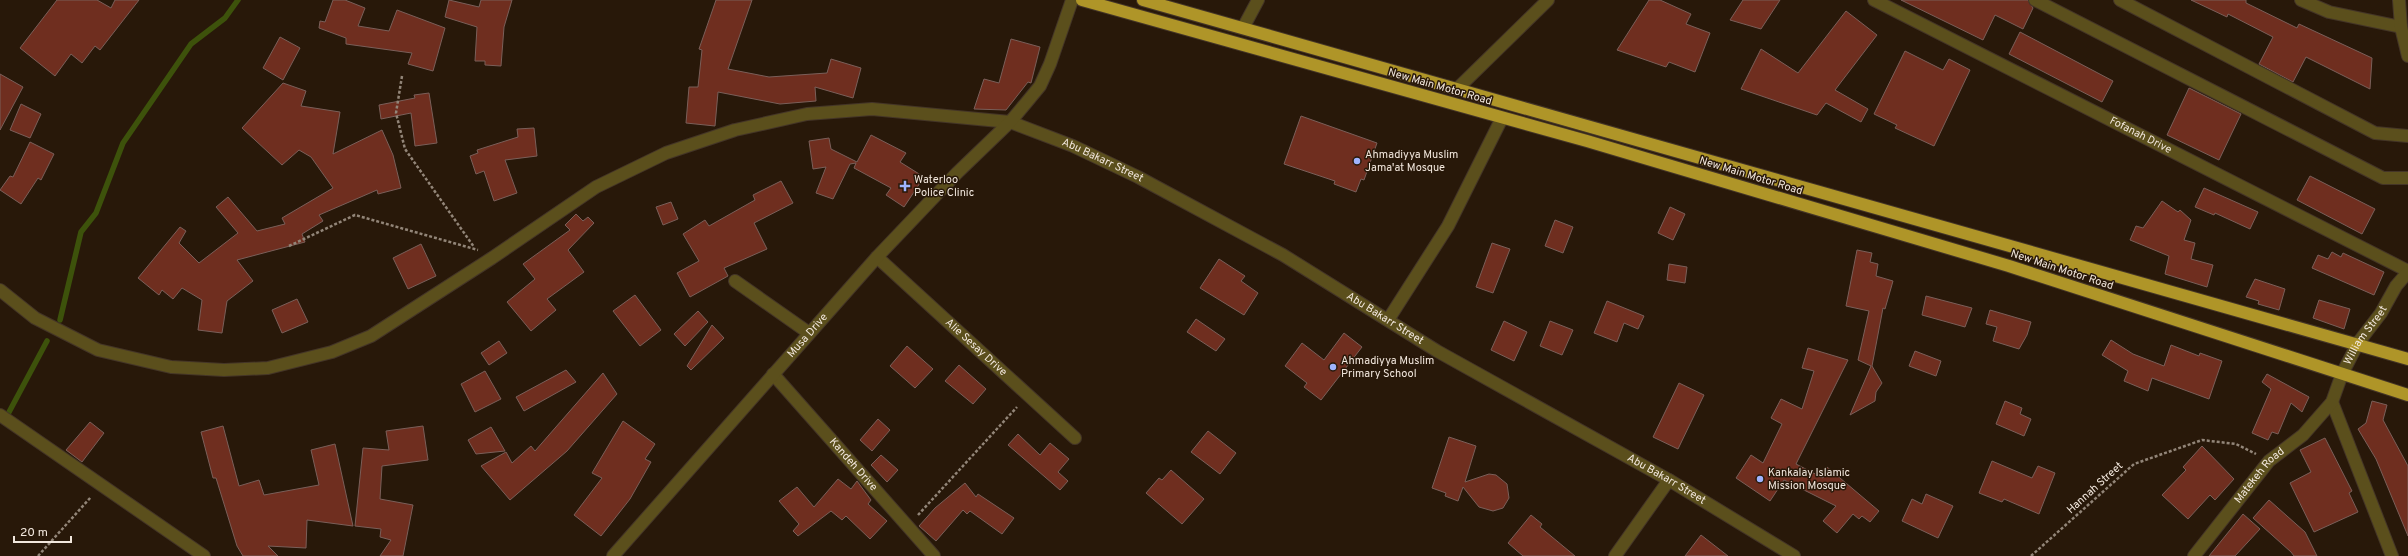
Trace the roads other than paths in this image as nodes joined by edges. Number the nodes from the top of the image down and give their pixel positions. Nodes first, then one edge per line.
1 (1072, 0) edge
2 (1082, 0) edge
3 (1143, 0) edge
4 (1258, 0) edge
5 (1548, 0) edge
6 (1874, 0) edge
7 (2035, 0) edge
8 (2120, 0) edge
9 (2301, 0) edge
10 (2400, 0) edge
11 (2401, 27) junction
12 (1243, 28) junction
13 (2408, 56) edge
14 (1457, 89) junction
15 (1502, 118) junction
16 (1010, 122) junction
17 (2408, 136) edge
18 (2408, 178) edge
19 (877, 257) junction
20 (2408, 271) edge
21 (735, 281) dead end
22 (0, 290) edge
23 (1388, 320) junction
24 (809, 333) junction
25 (2358, 344) junction
26 (2408, 359) edge
27 (773, 374) junction
28 (2342, 374) junction
29 (2408, 395) edge
30 (2332, 402) junction
31 (0, 415) edge
32 (1074, 438) dead end
33 (1669, 480) junction
34 (204, 556) edge
35 (613, 556) edge
36 (934, 556) edge
37 (1616, 556) edge
38 (1794, 556) edge
39 (2194, 556) edge
40 (2392, 556) edge

1 - 16 street, Musa Drive
2 - 15 highway, New Main Motor Road
3 - 12 highway, New Main Motor Road
4 - 12 street
5 - 14 street
6 - 20 street, Fofanah Drive
7 - 18 street
8 - 17 street
9 - 11 street
10 - 11 street
11 - 13 street
12 - 14 highway, New Main Motor Road
14 - 25 highway, New Main Motor Road
15 - 23 street
15 - 28 highway, New Main Motor Road
16 - 19 street, Musa Drive
16 - 22 street, Abu Bakarr Street
16 - 23 street, Abu Bakarr Street
19 - 24 street, Musa Drive
19 - 32 street, Alie Sesay Drive
20 - 25 street, William Street
21 - 24 street
23 - 33 street, Abu Bakarr Street
24 - 27 street, Musa Drive
25 - 26 highway, New Main Motor Road
25 - 28 street, William Street
27 - 35 street, Musa Drive
27 - 36 street, Kandeh Drive
28 - 29 highway, New Main Motor Road
28 - 30 street, William Street
30 - 39 street, Matekeh Road
30 - 40 street
31 - 34 street
33 - 37 street
33 - 38 street, Abu Bakarr Street

